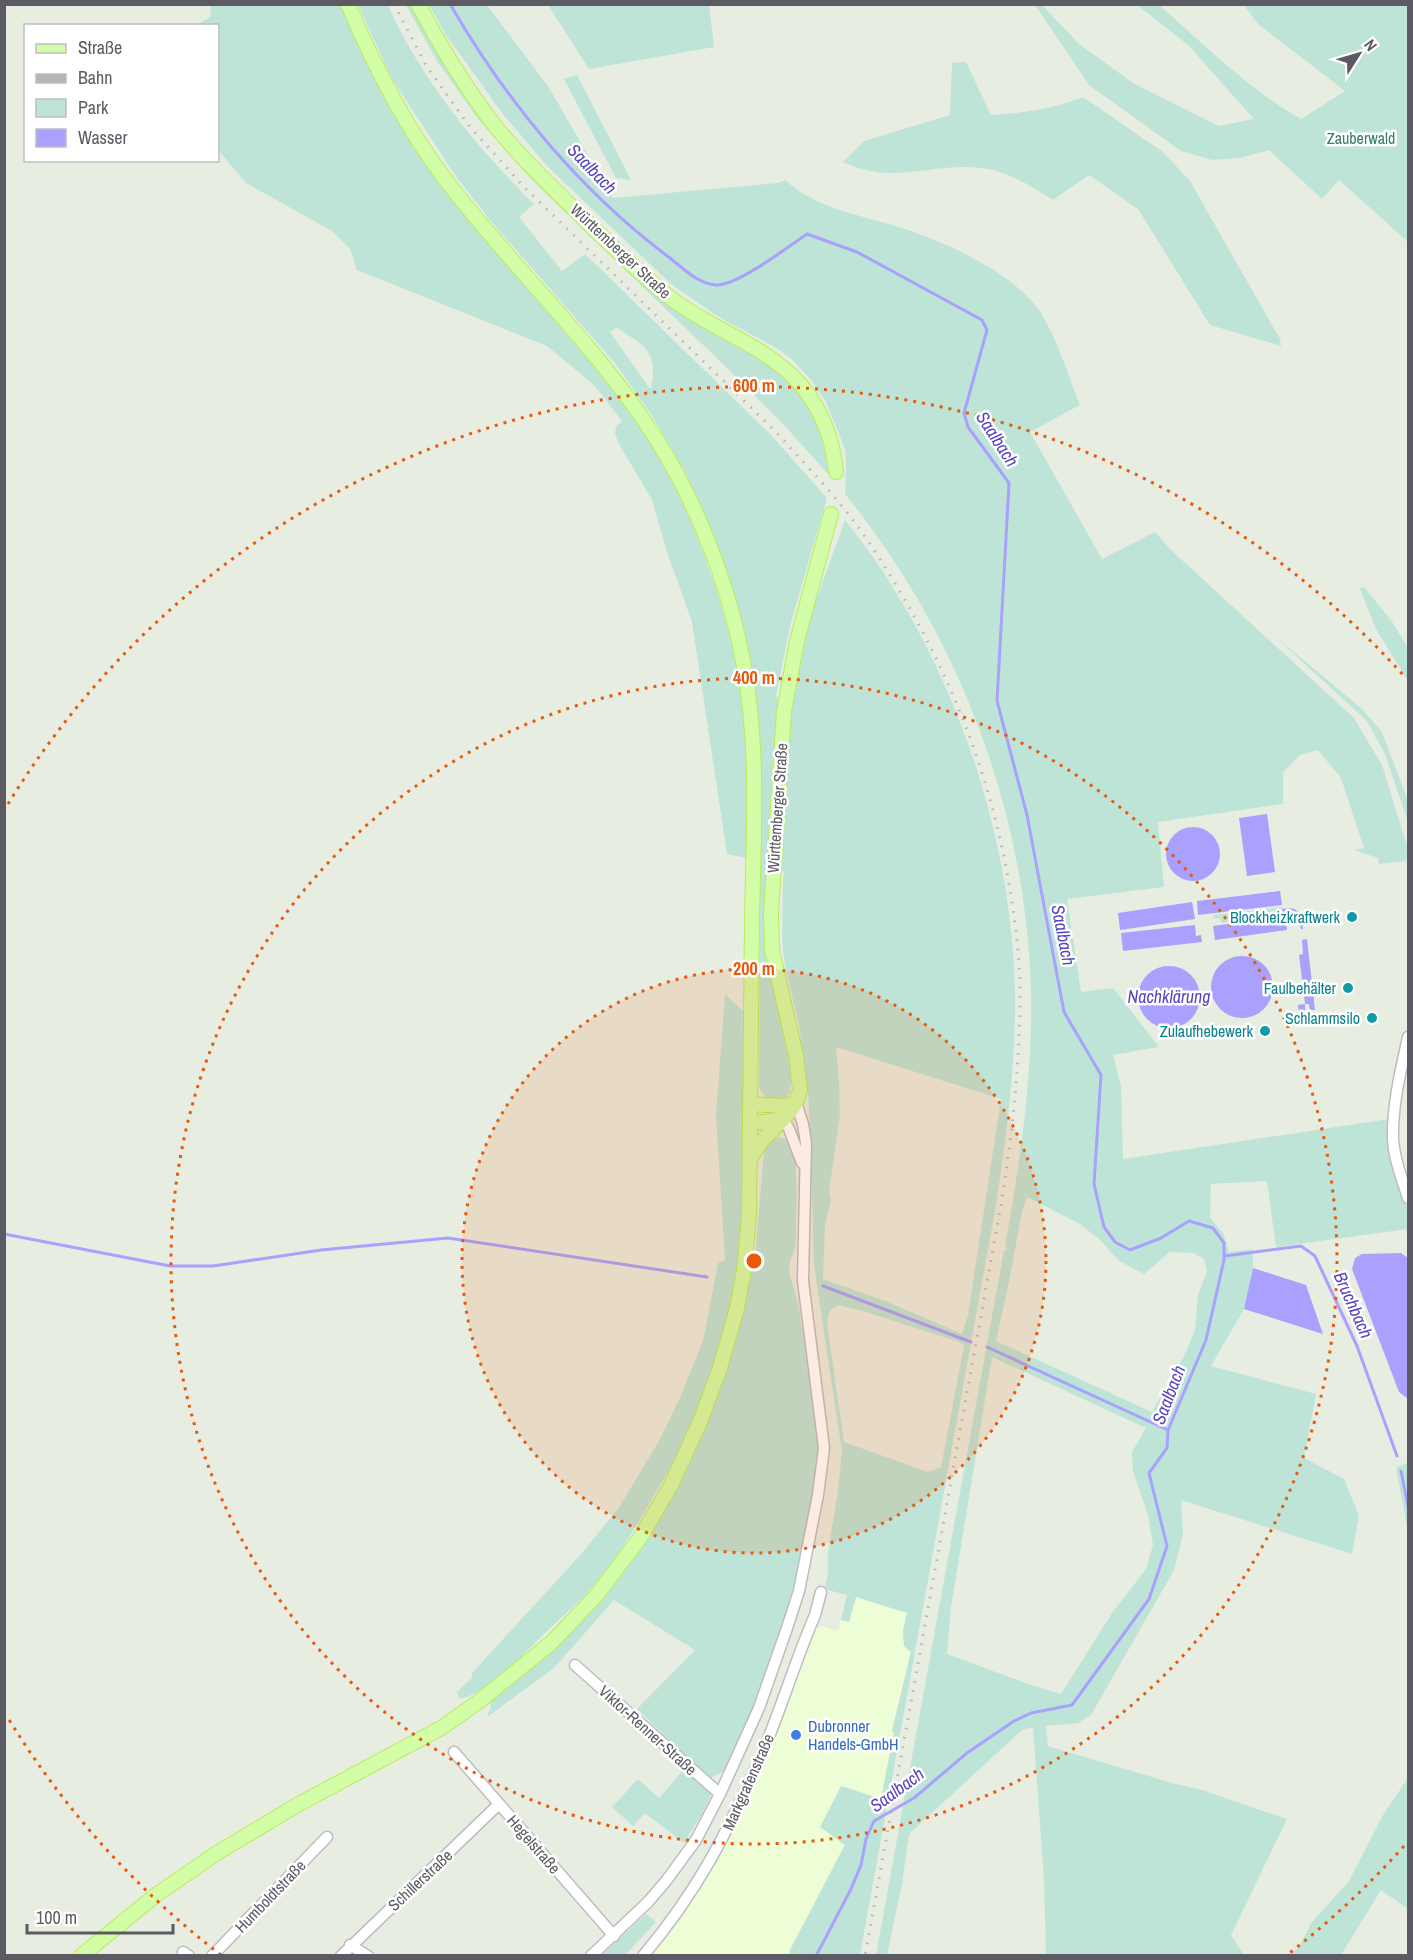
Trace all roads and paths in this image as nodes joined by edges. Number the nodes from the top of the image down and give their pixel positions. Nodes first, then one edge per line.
1 (348, 4) edge
2 (418, 4) edge
3 (836, 472) dead end
4 (831, 514) dead end
5 (1408, 1037) edge
6 (795, 1103) junction
7 (751, 1104) junction
8 (783, 1119) junction
9 (751, 1122) junction
10 (750, 1159) junction
11 (805, 1172) junction
12 (1408, 1198) edge
13 (821, 1592) dead end
14 (575, 1665) dead end
15 (454, 1752) dead end
16 (720, 1794) junction
17 (499, 1804) junction
18 (327, 1837) dead end
19 (614, 1936) junction
20 (350, 1945) junction
21 (81, 1956) edge
22 (212, 1956) edge
23 (341, 1956) edge
24 (368, 1956) edge
25 (591, 1956) edge
26 (643, 1956) edge

1 - 7 main road
2 - 3 main road, Württemberger Straße
4 - 6 main road, Württemberger Straße
5 - 12 street
6 - 7 main road
6 - 8 main road
6 - 11 street, Markgrafenstraße
7 - 9 main road
8 - 9 main road
8 - 10 main road
8 - 11 street
9 - 10 main road
10 - 21 main road
11 - 16 street, Markgrafenstraße
13 - 26 street, Markgrafenstraße
14 - 16 street, Viktor-Renner-Straße
15 - 17 street, Hegelstraße
16 - 19 street, Markgrafenstraße
17 - 19 street, Hegelstraße
17 - 20 street, Schillerstraße
18 - 22 street, Humboldtstraße
19 - 25 street, Markgrafenstraße
20 - 23 street, Schillerstraße
20 - 24 street

